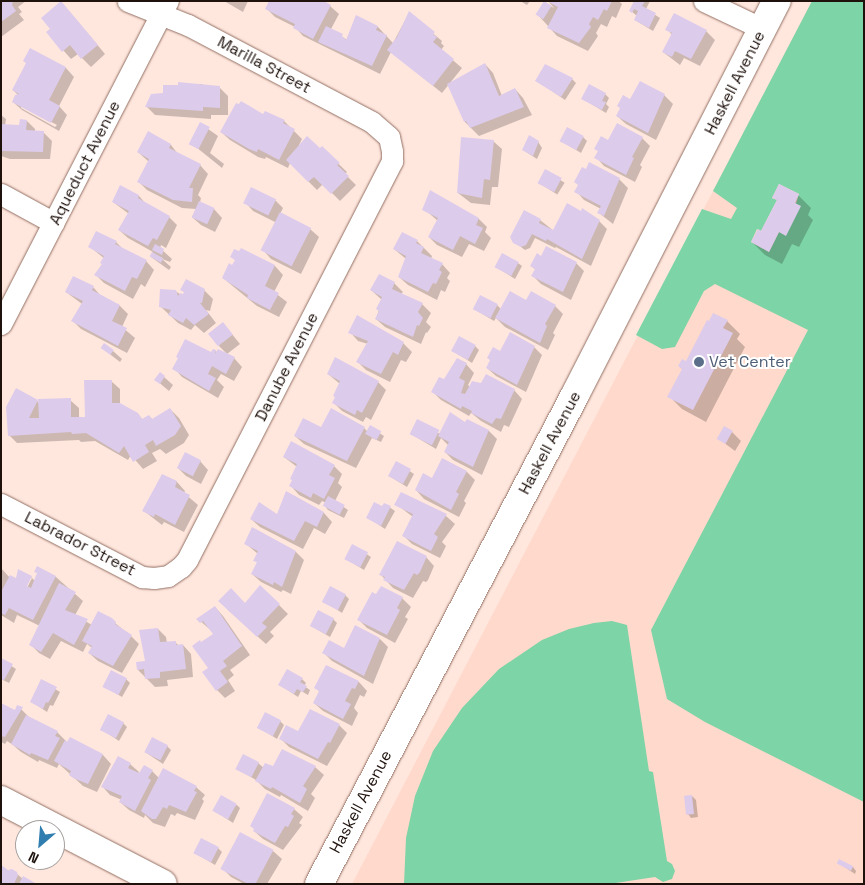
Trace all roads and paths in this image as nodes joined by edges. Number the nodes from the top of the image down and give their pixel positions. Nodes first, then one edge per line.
1 (128, 1) edge
2 (704, 1) edge
3 (778, 1) edge
4 (164, 8) edge
5 (763, 29) junction
6 (391, 142) joint
7 (1, 194) edge
8 (54, 223) junction
9 (1, 324) edge
10 (1, 504) edge
11 (160, 577) joint
12 (1, 800) edge
13 (163, 884) edge
14 (318, 884) edge

1 - 4 street, Marilla Street
2 - 5 street
3 - 5 main road, Haskell Avenue
4 - 6 street, Marilla Street
4 - 8 street, Aqueduct Avenue
5 - 14 main road, Haskell Avenue
6 - 11 street, Danube Avenue
7 - 8 street
8 - 9 street, Aqueduct Avenue
10 - 11 street, Labrador Street
12 - 13 main road

